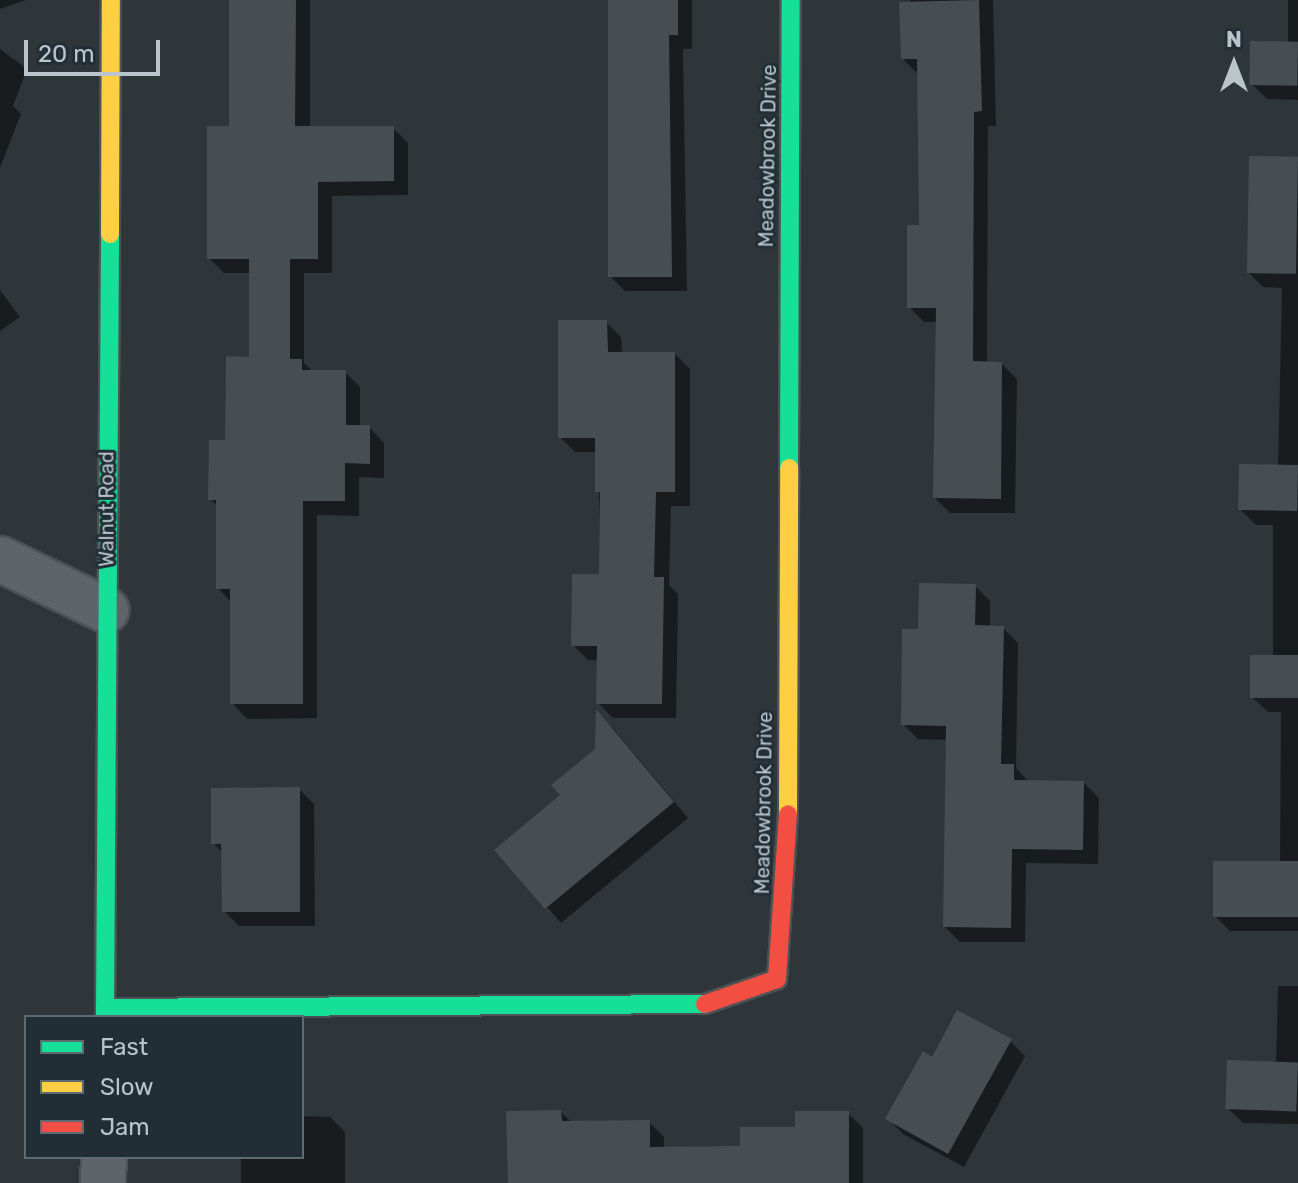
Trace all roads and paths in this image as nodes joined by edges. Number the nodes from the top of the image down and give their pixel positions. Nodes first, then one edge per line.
1 (111, 0) edge
2 (791, 0) edge
3 (0, 559) edge
4 (106, 610) junction
5 (105, 1012) edge
6 (104, 1159) edge
7 (103, 1183) edge

1 - 4 street, Walnut Road
2 - 5 street, Meadowbrook Drive
3 - 4 street
4 - 5 street, Walnut Road
6 - 7 street

